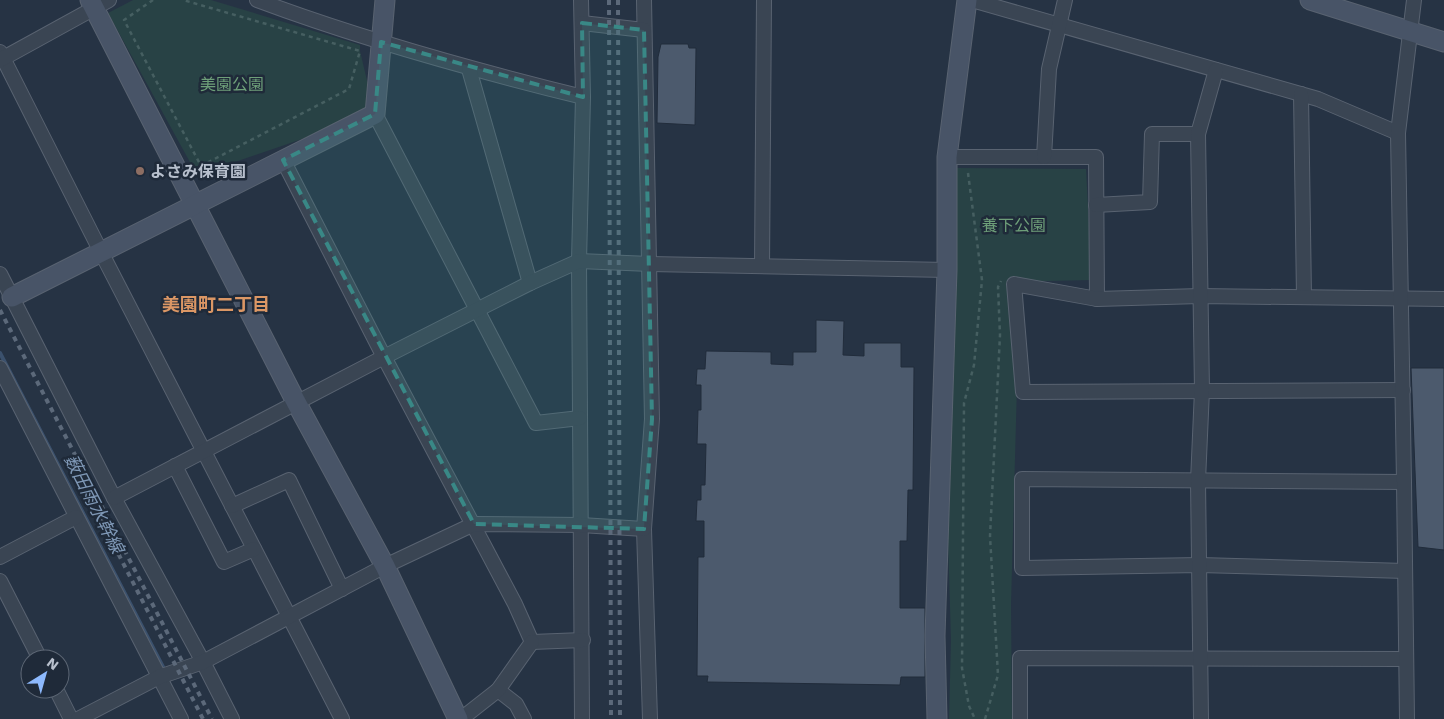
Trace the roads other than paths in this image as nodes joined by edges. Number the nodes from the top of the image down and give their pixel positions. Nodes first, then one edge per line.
1 (257, 0) edge
2 (386, 0) edge
3 (581, 0) edge
4 (644, 0) edge
5 (764, 0) edge
6 (967, 0) edge
7 (972, 0) edge
8 (1065, 0) edge
9 (1310, 0) edge
10 (1414, 0) edge
11 (98, 3) edge
12 (582, 23) junction
13 (1059, 24) junction
14 (644, 30) junction
15 (1410, 31) junction
16 (381, 42) junction
17 (1444, 42) edge
18 (1, 57) edge
19 (469, 69) junction
20 (1216, 70) junction
21 (1301, 94) junction
22 (583, 97) junction
23 (376, 114) junction
24 (1398, 133) junction
25 (1198, 134) junction
26 (1044, 156) junction
27 (947, 157) junction
28 (283, 160) junction
29 (195, 205) junction
30 (1096, 205) junction
31 (101, 252) junction
32 (578, 261) junction
33 (650, 264) junction
34 (762, 266) junction
35 (947, 270) junction
36 (0, 274) edge
37 (530, 283) junction
38 (1200, 296) junction
39 (12, 297) junction
40 (1304, 297) junction
41 (1401, 298) junction
42 (1444, 298) edge
43 (1097, 299) junction
44 (476, 310) junction
45 (384, 356) junction
46 (0, 368) edge
47 (1202, 390) junction
48 (1403, 390) junction
49 (296, 402) junction
50 (580, 418) junction
51 (203, 451) junction
52 (175, 466) junction
53 (1198, 481) junction
54 (1404, 482) junction
55 (114, 498) junction
56 (232, 506) junction
57 (76, 517) junction
58 (474, 524) junction
59 (581, 525) junction
60 (644, 529) junction
61 (254, 549) junction
62 (0, 557) edge
63 (1200, 565) junction
64 (385, 566) junction
65 (1405, 571) junction
66 (0, 581) edge
67 (342, 589) junction
68 (289, 618) junction
69 (582, 640) junction
70 (532, 642) junction
71 (35, 649) edge
72 (1200, 658) junction
73 (1406, 659) junction
74 (203, 662) junction
75 (159, 677) junction
76 (498, 690) junction
77 (61, 699) edge
78 (71, 719) edge
79 (78, 719) edge
80 (181, 719) edge
81 (232, 719) edge
82 (342, 719) edge
83 (459, 719) edge
84 (524, 719) edge
85 (582, 719) edge
86 (650, 719) edge
87 (936, 719) edge
88 (1020, 719) edge
89 (1201, 719) edge
90 (1407, 719) edge

1 - 16 street
2 - 16 street
3 - 12 street
4 - 14 street
5 - 34 street
6 - 27 street
7 - 13 street
8 - 13 street
9 - 15 street
10 - 15 street
11 - 18 street
11 - 29 street
12 - 14 street
12 - 22 street
13 - 20 street
13 - 26 street
14 - 33 street
15 - 17 street
15 - 24 street
16 - 19 street
16 - 23 street
18 - 31 street
19 - 22 street
19 - 37 street
20 - 21 street
20 - 25 street
21 - 24 street
21 - 40 street
22 - 32 street
23 - 28 street
23 - 44 street
24 - 41 street
25 - 30 street
25 - 38 street
26 - 27 street
26 - 30 street
27 - 35 street
28 - 29 street
28 - 45 street
29 - 31 street
29 - 49 street
30 - 43 street
31 - 39 street
31 - 51 street
32 - 33 street
32 - 37 street
32 - 50 street
33 - 34 street
33 - 60 street
34 - 35 street
35 - 87 street
36 - 39 street
37 - 44 street
38 - 40 street
38 - 43 street
38 - 47 street
39 - 55 street
40 - 41 street
41 - 42 street
41 - 48 street
43 - 47 street
44 - 45 street
44 - 50 street
45 - 49 street
45 - 58 street
46 - 57 street
47 - 48 street
47 - 53 street
48 - 54 street
49 - 51 street
49 - 64 street
50 - 59 street
51 - 52 street
51 - 56 street
52 - 55 street
52 - 61 street
53 - 54 street
53 - 63 street
53 - 63 street
54 - 65 street
55 - 74 street
56 - 61 street
56 - 67 street
57 - 62 street
57 - 75 street
58 - 59 street
58 - 64 street
58 - 70 street
59 - 60 street
59 - 69 street
60 - 86 street
61 - 68 street
63 - 65 street
63 - 72 street
64 - 67 street
64 - 83 street
65 - 73 street
66 - 71 street
67 - 68 street
68 - 74 street
68 - 82 street
69 - 70 street
69 - 85 street
70 - 76 street
72 - 73 street
72 - 88 street
72 - 89 street
73 - 90 street
74 - 75 street
74 - 81 street
75 - 79 street
75 - 80 street
76 - 83 street
76 - 84 street
77 - 78 street

